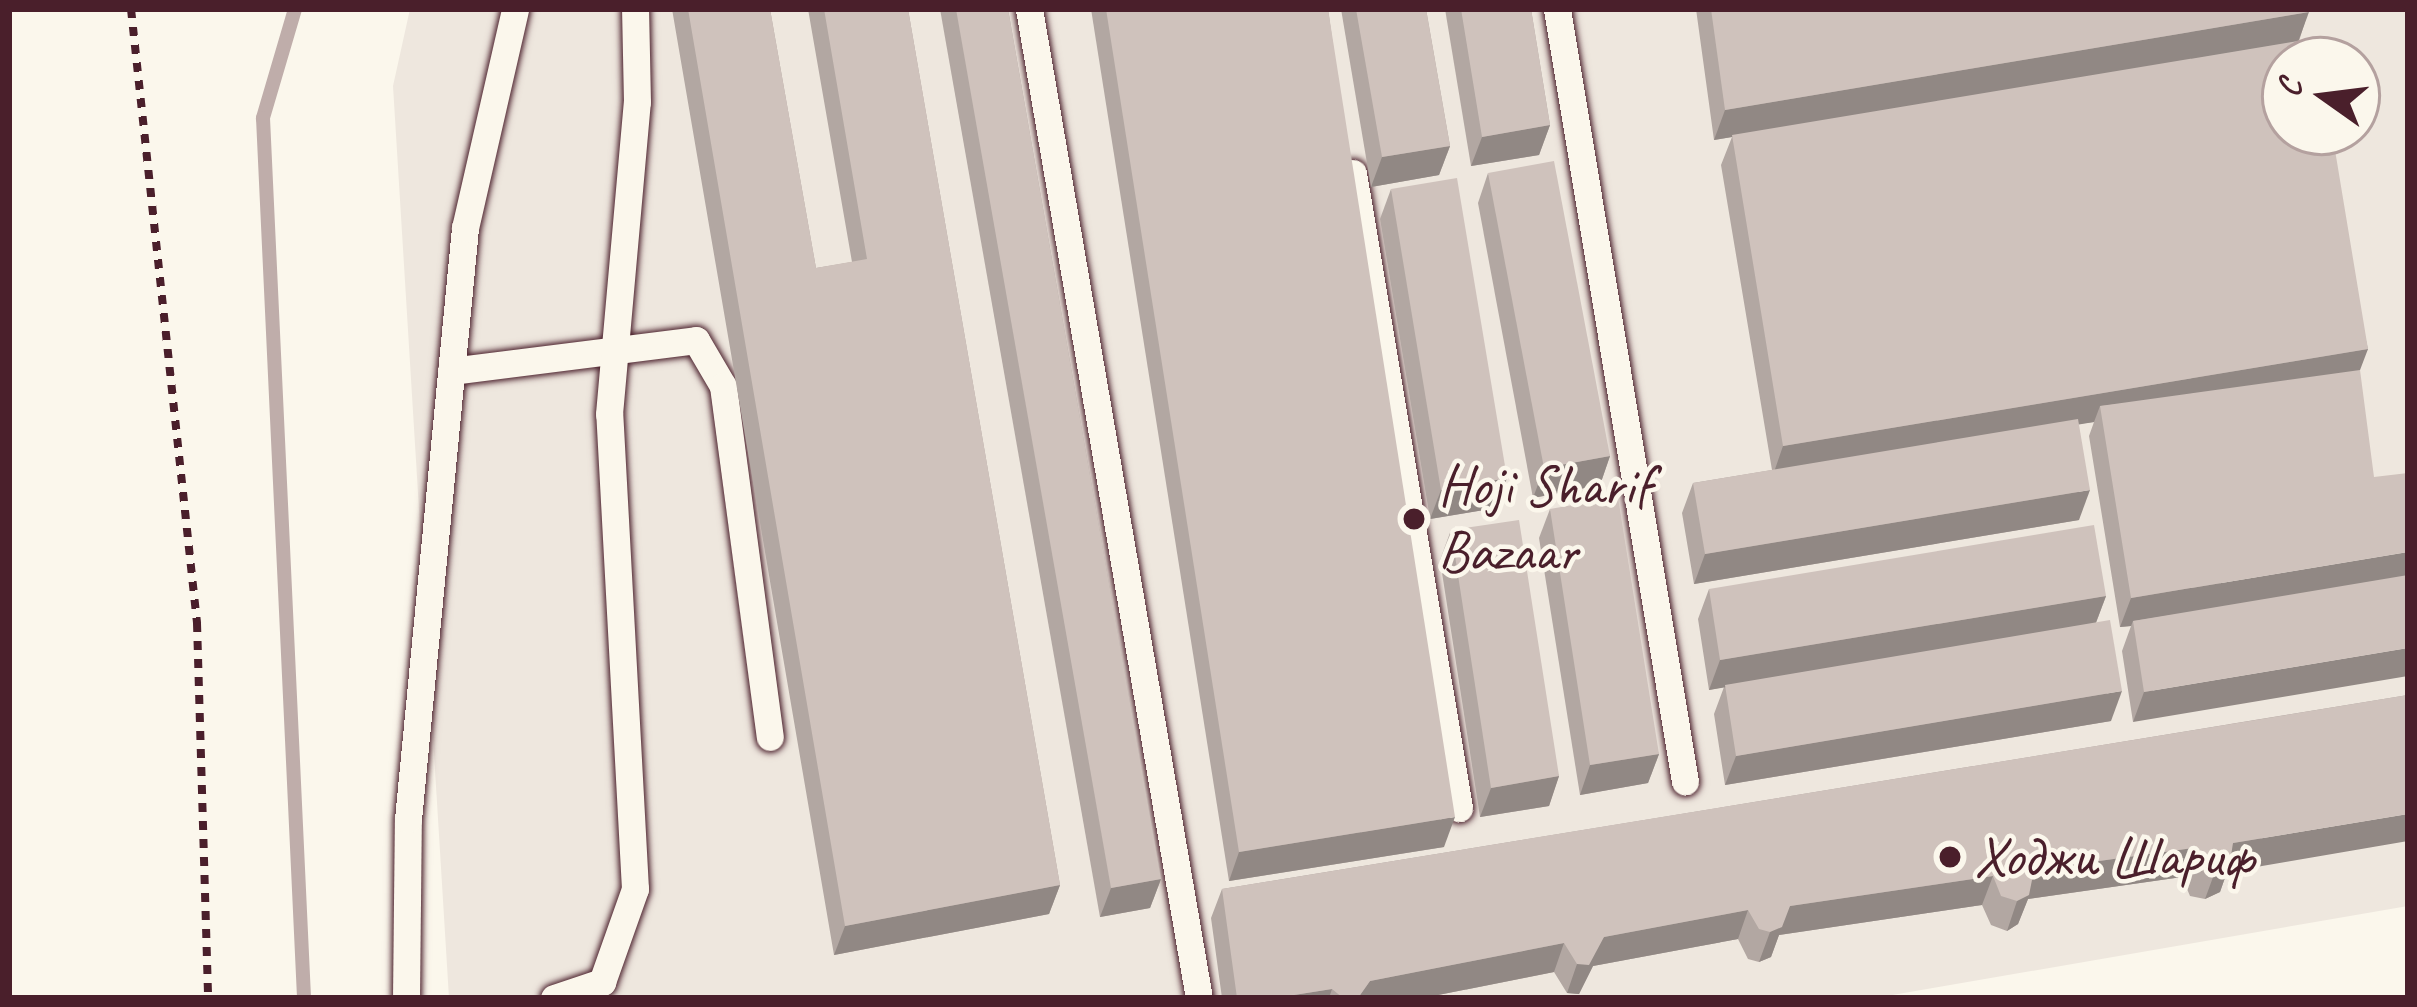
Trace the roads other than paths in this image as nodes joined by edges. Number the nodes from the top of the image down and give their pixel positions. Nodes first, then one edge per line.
1 (515, 9) edge
2 (634, 9) edge
3 (1029, 9) edge
4 (1557, 9) edge
5 (1349, 150) edge
6 (616, 353) junction
7 (451, 371) junction
8 (770, 737) dead end
9 (1685, 781) dead end
10 (1459, 808) edge
11 (406, 998) edge
12 (554, 998) edge
13 (1199, 998) edge

1 - 7 lane
2 - 6 lane
3 - 13 lane
4 - 9 lane
5 - 10 lane
6 - 7 lane
6 - 8 lane
6 - 12 lane
7 - 11 lane

